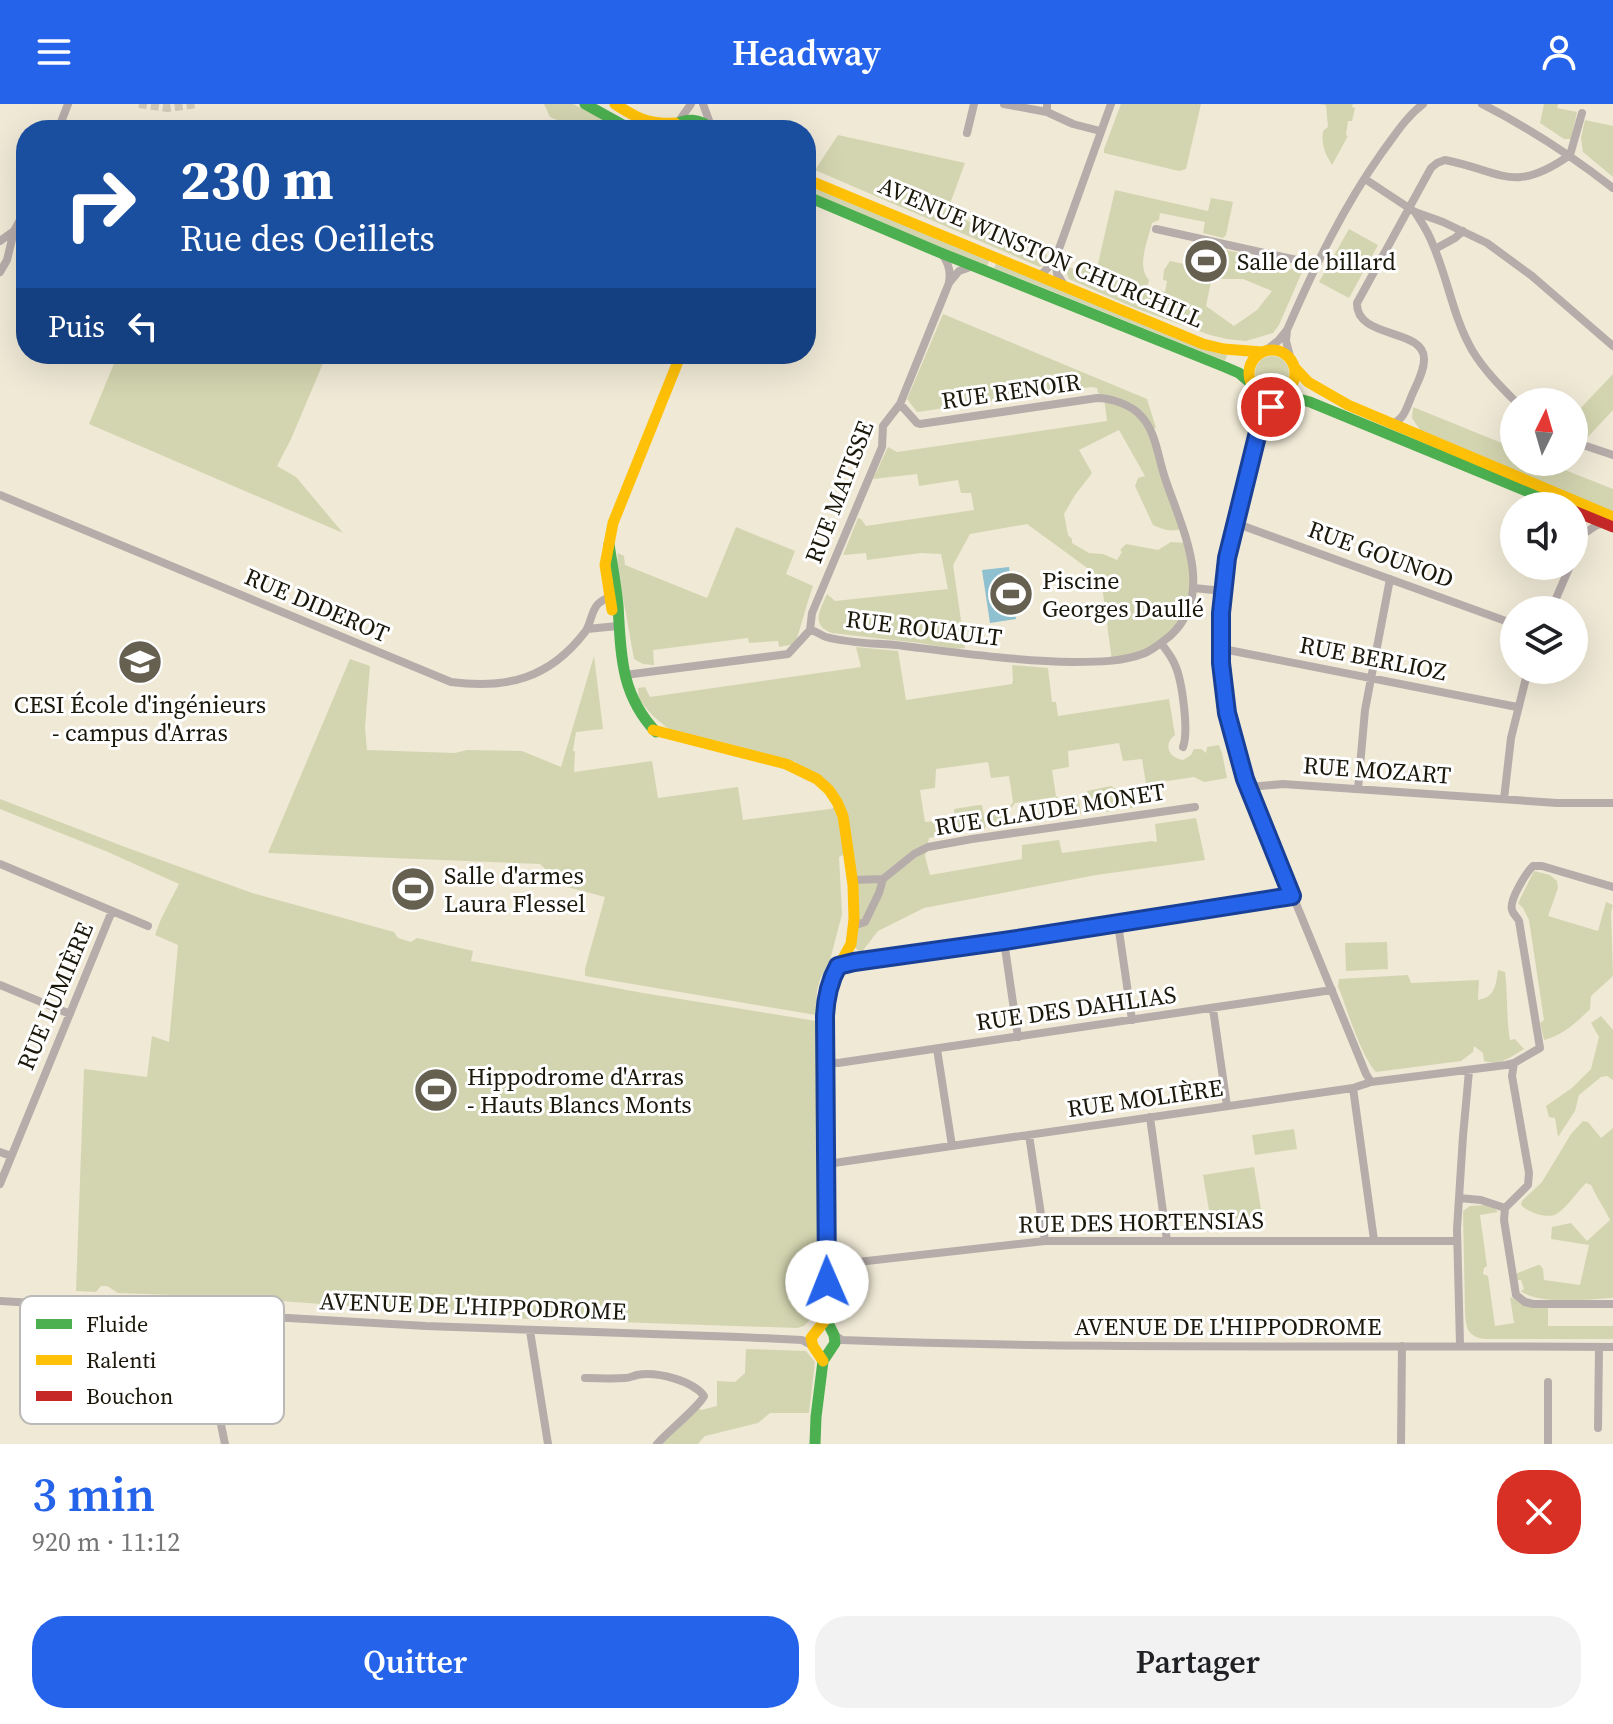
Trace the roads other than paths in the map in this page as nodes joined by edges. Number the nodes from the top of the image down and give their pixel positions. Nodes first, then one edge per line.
1 (585, 104) edge
2 (615, 104) edge
3 (691, 104) edge
4 (974, 104) edge
5 (1004, 104) edge
6 (1111, 104) edge
7 (1414, 104) edge
8 (1423, 104) edge
9 (1482, 104) edge
10 (1047, 108) edge
11 (1582, 113) dead end
12 (1409, 116) junction
13 (614, 120) edge
14 (641, 120) edge
15 (678, 120) edge
16 (1100, 131) junction
17 (967, 133) dead end
18 (1570, 155) junction
19 (1365, 179) junction
20 (816, 183) edge
21 (1613, 188) edge
22 (816, 200) edge
23 (1412, 211) junction
24 (16, 227) edge
25 (1156, 229) dead end
26 (14, 231) junction
27 (1463, 231) junction
28 (0, 244) edge
29 (1435, 249) junction
30 (941, 253) junction
31 (1055, 260) junction
32 (973, 266) junction
33 (1315, 266) junction
34 (3, 267) edge
35 (1041, 275) junction
36 (949, 283) junction
37 (1064, 285) junction
38 (1287, 330) junction
39 (1613, 346) edge
40 (1263, 352) junction
41 (673, 364) edge
42 (1293, 364) junction
43 (1253, 386) junction
44 (1502, 388) edge
45 (1280, 394) junction
46 (900, 404) junction
47 (1407, 410) junction
48 (1260, 424) junction
49 (1392, 424) junction
50 (1417, 435) junction
51 (1588, 447) edge
52 (1613, 455) edge
53 (1529, 492) edge
54 (0, 495) edge
55 (1588, 515) edge
56 (1610, 522) edge
57 (1235, 523) junction
58 (1588, 531) edge
59 (1390, 579) junction
60 (1194, 588) junction
61 (1223, 591) junction
62 (613, 601) junction
63 (1500, 619) edge
64 (618, 626) junction
65 (587, 629) junction
66 (810, 630) junction
67 (1161, 643) junction
68 (1220, 650) junction
69 (625, 675) junction
70 (1370, 678) junction
71 (1524, 684) edge
72 (1517, 707) junction
73 (1183, 747) dead end
74 (1248, 787) junction
75 (1358, 789) junction
76 (1504, 799) junction
77 (1613, 803) edge
78 (1195, 807) dead end
79 (0, 864) edge
80 (883, 879) junction
81 (852, 880) junction
82 (1613, 887) edge
83 (1292, 896) junction
84 (112, 911) junction
85 (1118, 924) junction
86 (148, 926) dead end
87 (853, 926) junction
88 (1004, 941) junction
89 (838, 966) junction
90 (0, 985) edge
91 (1332, 990) junction
92 (1213, 1009) junction
93 (70, 1014) junction
94 (1132, 1020) junction
95 (1018, 1037) junction
96 (937, 1049) junction
97 (826, 1062) junction
98 (1514, 1063) junction
99 (1469, 1071) junction
100 (1371, 1082) junction
101 (1353, 1088) junction
102 (1227, 1106) junction
103 (1150, 1117) junction
104 (1029, 1135) junction
105 (952, 1146) junction
106 (0, 1152) edge
107 (11, 1156) junction
108 (827, 1164) junction
109 (0, 1184) edge
110 (1459, 1198) junction
111 (1505, 1208) junction
112 (1374, 1240) junction
113 (1045, 1241) junction
114 (1167, 1241) junction
115 (1457, 1241) junction
116 (827, 1263) junction
117 (0, 1301) edge
118 (20, 1302) edge
119 (1613, 1304) edge
120 (284, 1318) edge
121 (530, 1331) junction
122 (824, 1340) junction
123 (1460, 1345) junction
124 (1402, 1346) junction
125 (1599, 1347) junction
126 (1613, 1347) edge
127 (585, 1378) dead end
128 (1548, 1382) dead end
129 (221, 1424) edge
130 (1598, 1428) dead end
131 (225, 1444) edge
132 (548, 1444) edge
133 (657, 1444) edge
134 (815, 1444) edge
135 (1401, 1444) edge
136 (1548, 1444) edge

1 - 13 main road
2 - 14 main road
3 - 15 street
4 - 17 street
5 - 10 street
6 - 16 street
7 - 12 street
8 - 12 street
9 - 18 street
10 - 16 street
11 - 18 street
12 - 19 street
16 - 31 street
18 - 21 street
18 - 23 street
19 - 23 street
19 - 33 street
20 - 35 main road, AVENUE WINSTON CHURCHILL
22 - 30 main road, AVENUE WINSTON CHURCHILL
23 - 27 street
23 - 29 street
23 - 47 street
24 - 26 street
25 - 33 street
26 - 28 street
26 - 34 street
27 - 29 street
27 - 39 street
28 - 34 street
29 - 44 street
30 - 32 main road, AVENUE WINSTON CHURCHILL
30 - 36 street
31 - 35 street
31 - 37 street
32 - 36 street
32 - 43 main road, AVENUE WINSTON CHURCHILL
33 - 38 street
35 - 37 main road, AVENUE WINSTON CHURCHILL
36 - 46 street, RUE MATISSE
37 - 40 main road, AVENUE WINSTON CHURCHILL
38 - 40 street
38 - 42 street
40 - 42 main road
40 - 43 main road
41 - 62 main road
42 - 45 main road
42 - 49 main road
43 - 45 main road
43 - 48 street
45 - 48 street
45 - 53 main road
46 - 60 street, RUE RENOIR
46 - 66 street, RUE MATISSE
47 - 49 street
47 - 50 street
48 - 57 street
49 - 50 main road
50 - 56 main road
51 - 52 street
54 - 65 street, RUE DIDEROT
55 - 56 main road
56 - 58 street
57 - 59 street, RUE GOUNOD
57 - 61 street
59 - 63 street, RUE GOUNOD
59 - 70 street
60 - 61 street
60 - 67 street, RUE ROUAULT
61 - 68 street
62 - 64 main road
62 - 65 street, RUE DIDEROT
64 - 65 street
64 - 69 main road
66 - 67 street, RUE ROUAULT
66 - 69 street, RUE ROUAULT
67 - 73 street
68 - 70 street, RUE BERLIOZ
68 - 74 street
69 - 81 main road
70 - 72 street, RUE BERLIOZ
70 - 75 street
71 - 72 street
72 - 76 street
74 - 75 street, RUE MOZART
74 - 83 street
75 - 76 street, RUE MOZART
76 - 77 street, RUE MOZART
78 - 80 street, RUE CLAUDE MONET
79 - 84 street
80 - 81 street
80 - 87 street, RUE CLAUDE MONET
81 - 87 main road
82 - 98 street
83 - 85 street
83 - 91 street
84 - 86 street
84 - 93 street, RUE LUMIÈRE
85 - 88 street
85 - 94 street
87 - 89 main road
88 - 89 street
88 - 95 street
89 - 97 main road
90 - 93 street
91 - 92 street, RUE DES DAHLIAS
91 - 100 street
92 - 94 street, RUE DES DAHLIAS
92 - 102 street
93 - 107 street, RUE LUMIÈRE
94 - 95 street, RUE DES DAHLIAS
95 - 96 street, RUE DES DAHLIAS
96 - 97 street, RUE DES DAHLIAS
96 - 105 street
97 - 108 main road
98 - 99 street, RUE MOLIÈRE
98 - 111 street
99 - 100 street, RUE MOLIÈRE
99 - 110 street
100 - 101 street, RUE MOLIÈRE
101 - 102 street, RUE MOLIÈRE
101 - 112 street
102 - 103 street, RUE MOLIÈRE
103 - 104 street, RUE MOLIÈRE
103 - 114 street
104 - 105 street, RUE MOLIÈRE
104 - 113 street
105 - 108 street, RUE MOLIÈRE
106 - 107 street
107 - 109 street, RUE LUMIÈRE
108 - 116 main road
110 - 111 street
110 - 115 street
111 - 119 street
112 - 114 street, RUE DES HORTENSIAS
112 - 115 street, RUE DES HORTENSIAS
113 - 114 street, RUE DES HORTENSIAS
113 - 116 street, RUE DES HORTENSIAS
115 - 123 street
116 - 122 main road
117 - 118 street, AVENUE DE L'HIPPODROME
120 - 121 street, AVENUE DE L'HIPPODROME
121 - 122 street, AVENUE DE L'HIPPODROME
121 - 132 street
122 - 124 street, AVENUE DE L'HIPPODROME
122 - 134 main road
123 - 124 street, AVENUE DE L'HIPPODROME
123 - 125 street, AVENUE DE L'HIPPODROME
124 - 135 street
125 - 126 street, AVENUE DE L'HIPPODROME
125 - 130 street
127 - 133 street
128 - 136 street
129 - 131 street

